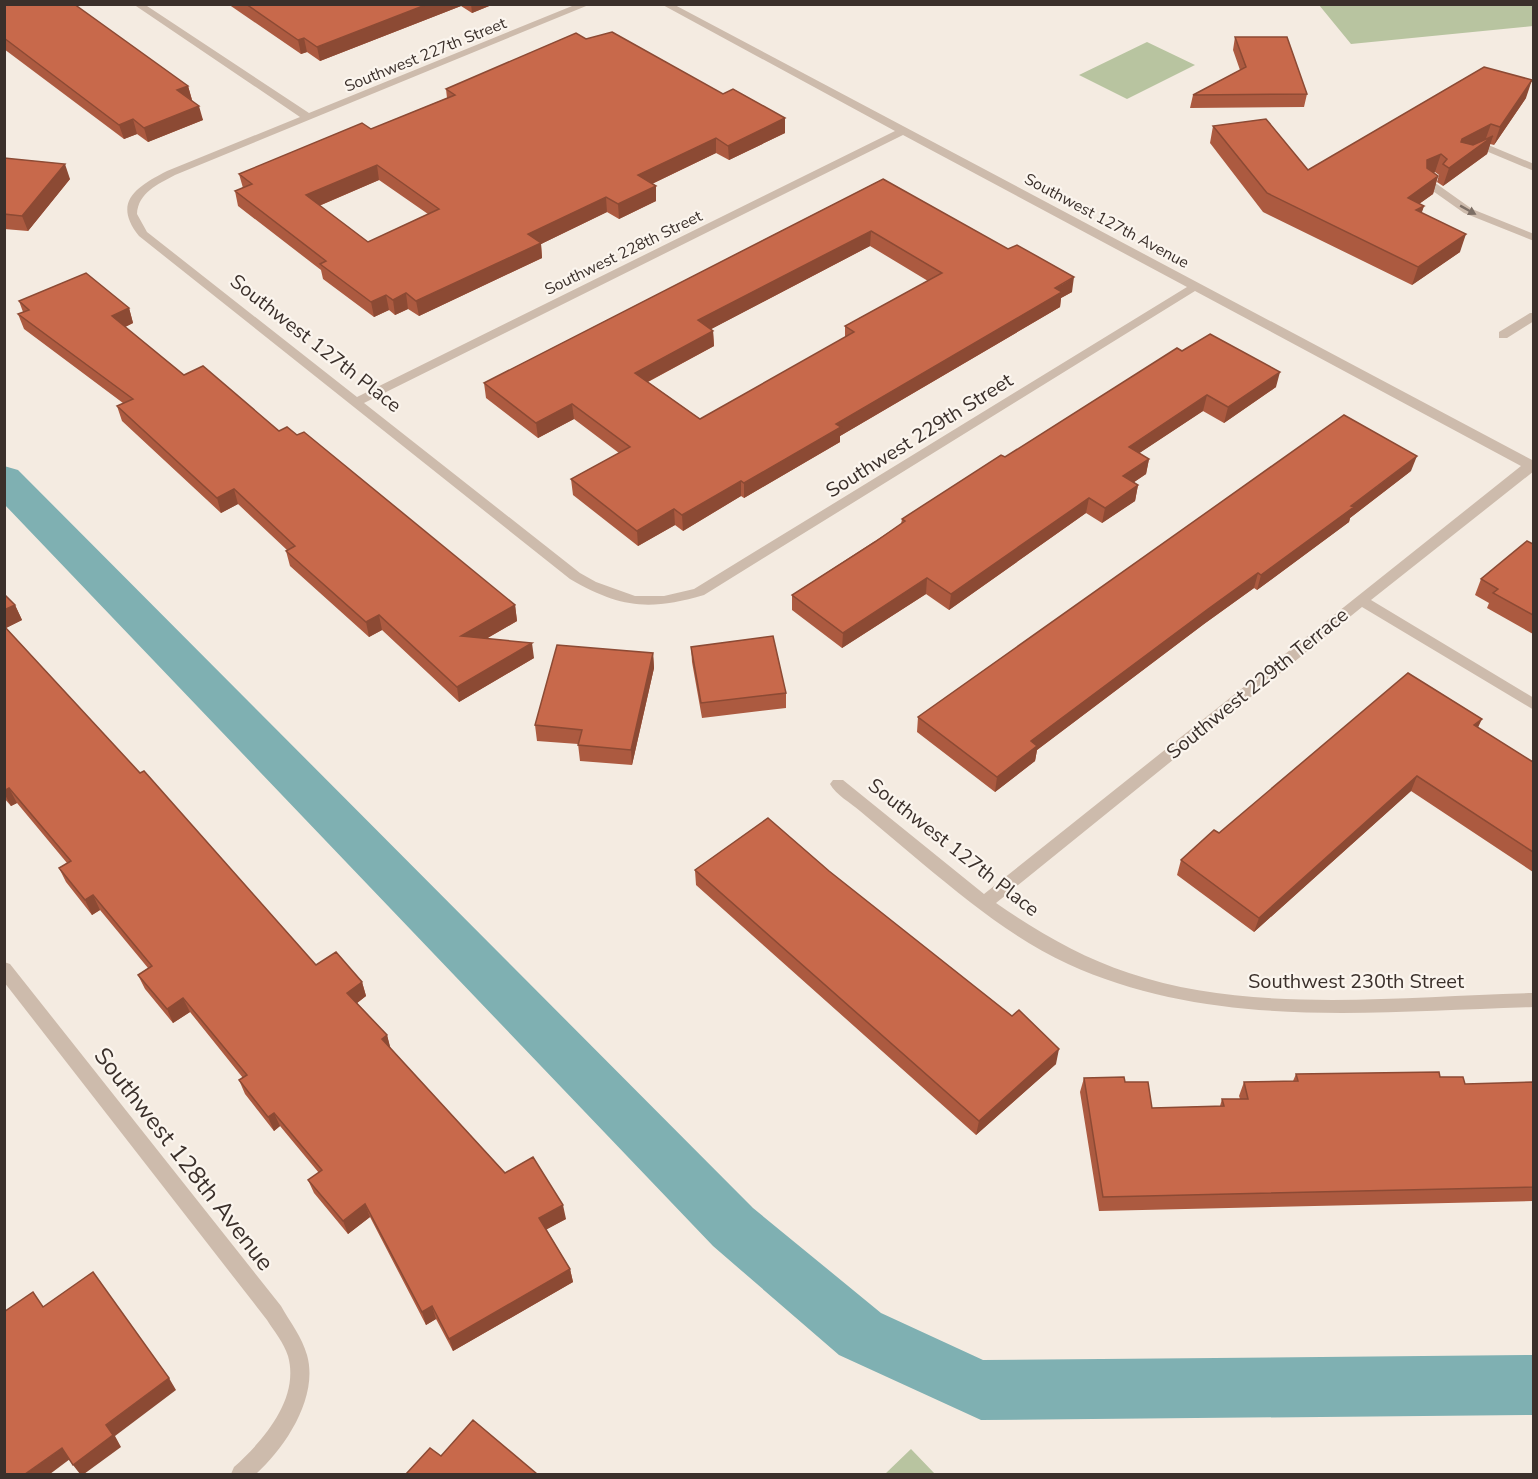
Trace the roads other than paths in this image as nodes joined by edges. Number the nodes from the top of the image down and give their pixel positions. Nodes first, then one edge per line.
1 (137, 4) edge
2 (587, 4) edge
3 (665, 4) edge
4 (307, 117) junction
5 (903, 131) junction
6 (1462, 159) edge
7 (1533, 168) edge
8 (1434, 177) edge
9 (1533, 238) edge
10 (1196, 286) junction
11 (1533, 316) edge
12 (1503, 335) dead end
13 (356, 402) junction
14 (1532, 466) edge
15 (1361, 600) junction
16 (657, 604) joint
17 (1533, 705) edge
18 (838, 784) dead end
19 (985, 903) junction
20 (4, 969) edge
21 (1109, 974) joint
22 (1533, 1000) edge
23 (242, 1474) edge

1 - 4 street
2 - 4 street, Southwest 227th Street
3 - 5 street, Southwest 127th Avenue
4 - 13 street, Southwest 127th Place
5 - 10 street, Southwest 127th Avenue
5 - 13 street, Southwest 228th Street
6 - 7 street
8 -> 9 street
10 - 14 street, Southwest 127th Avenue
10 - 16 street, Southwest 229th Street
11 - 12 street
13 - 16 street, Southwest 127th Place
14 - 15 street, Southwest 229th Terrace
15 - 17 street
15 - 19 street, Southwest 229th Terrace
18 - 19 street, Southwest 127th Place
19 - 21 street, Southwest 127th Place
20 - 23 street, Southwest 128th Avenue
21 - 22 street, Southwest 230th Street

